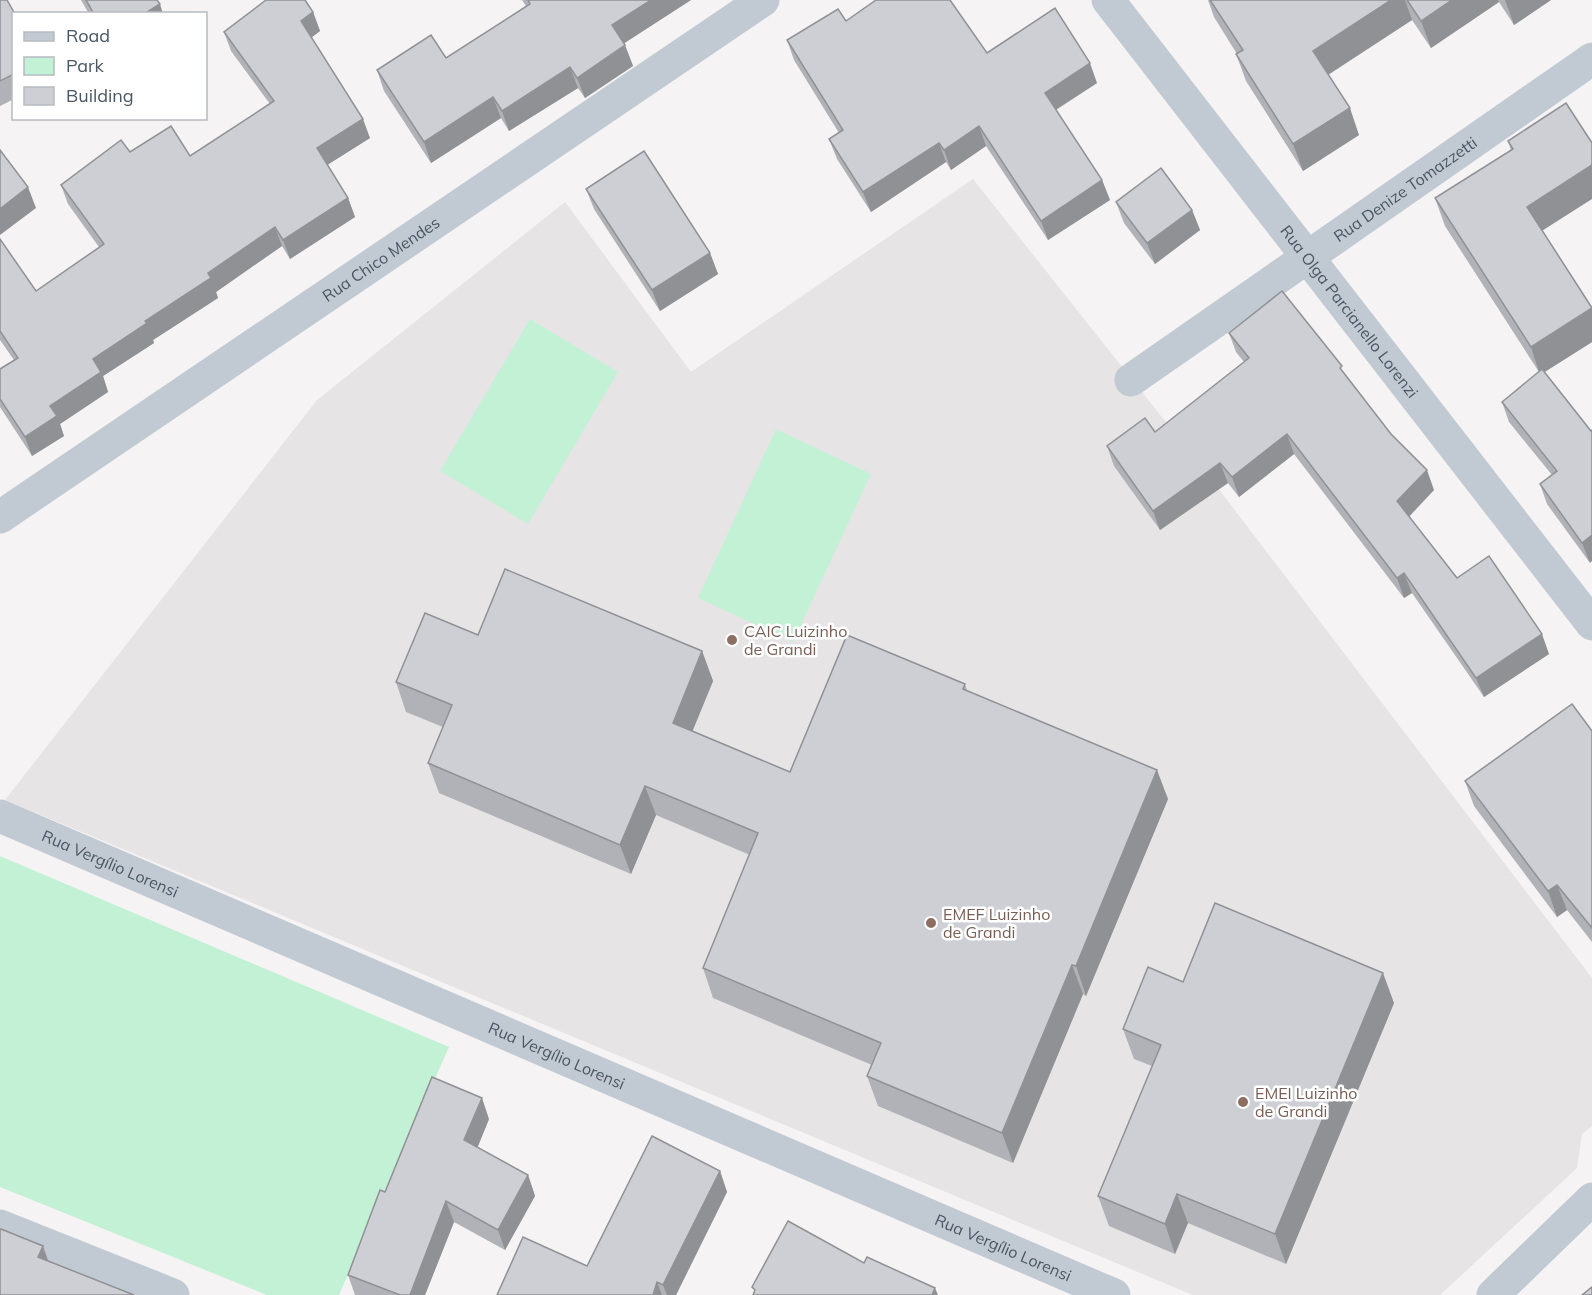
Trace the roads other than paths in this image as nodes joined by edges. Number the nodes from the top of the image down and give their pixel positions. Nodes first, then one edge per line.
1 (763, 0) edge
2 (1108, 0) edge
3 (1592, 59) edge
4 (1308, 257) junction
5 (1131, 380) dead end
6 (0, 517) edge
7 (1592, 624) edge
8 (0, 816) edge
9 (1592, 1199) edge
10 (0, 1226) edge
11 (173, 1295) edge
12 (1114, 1295) edge
13 (1493, 1295) edge

1 - 6 street, Rua Chico Mendes
2 - 4 street, Rua Olga Parcianello Lorenzi
3 - 4 street, Rua Denize Tomazzetti
4 - 5 street, Rua Denize Tomazzetti
4 - 7 street, Rua Olga Parcianello Lorenzi
8 - 12 street, Rua Vergílio Lorensi
9 - 13 street
10 - 11 street

